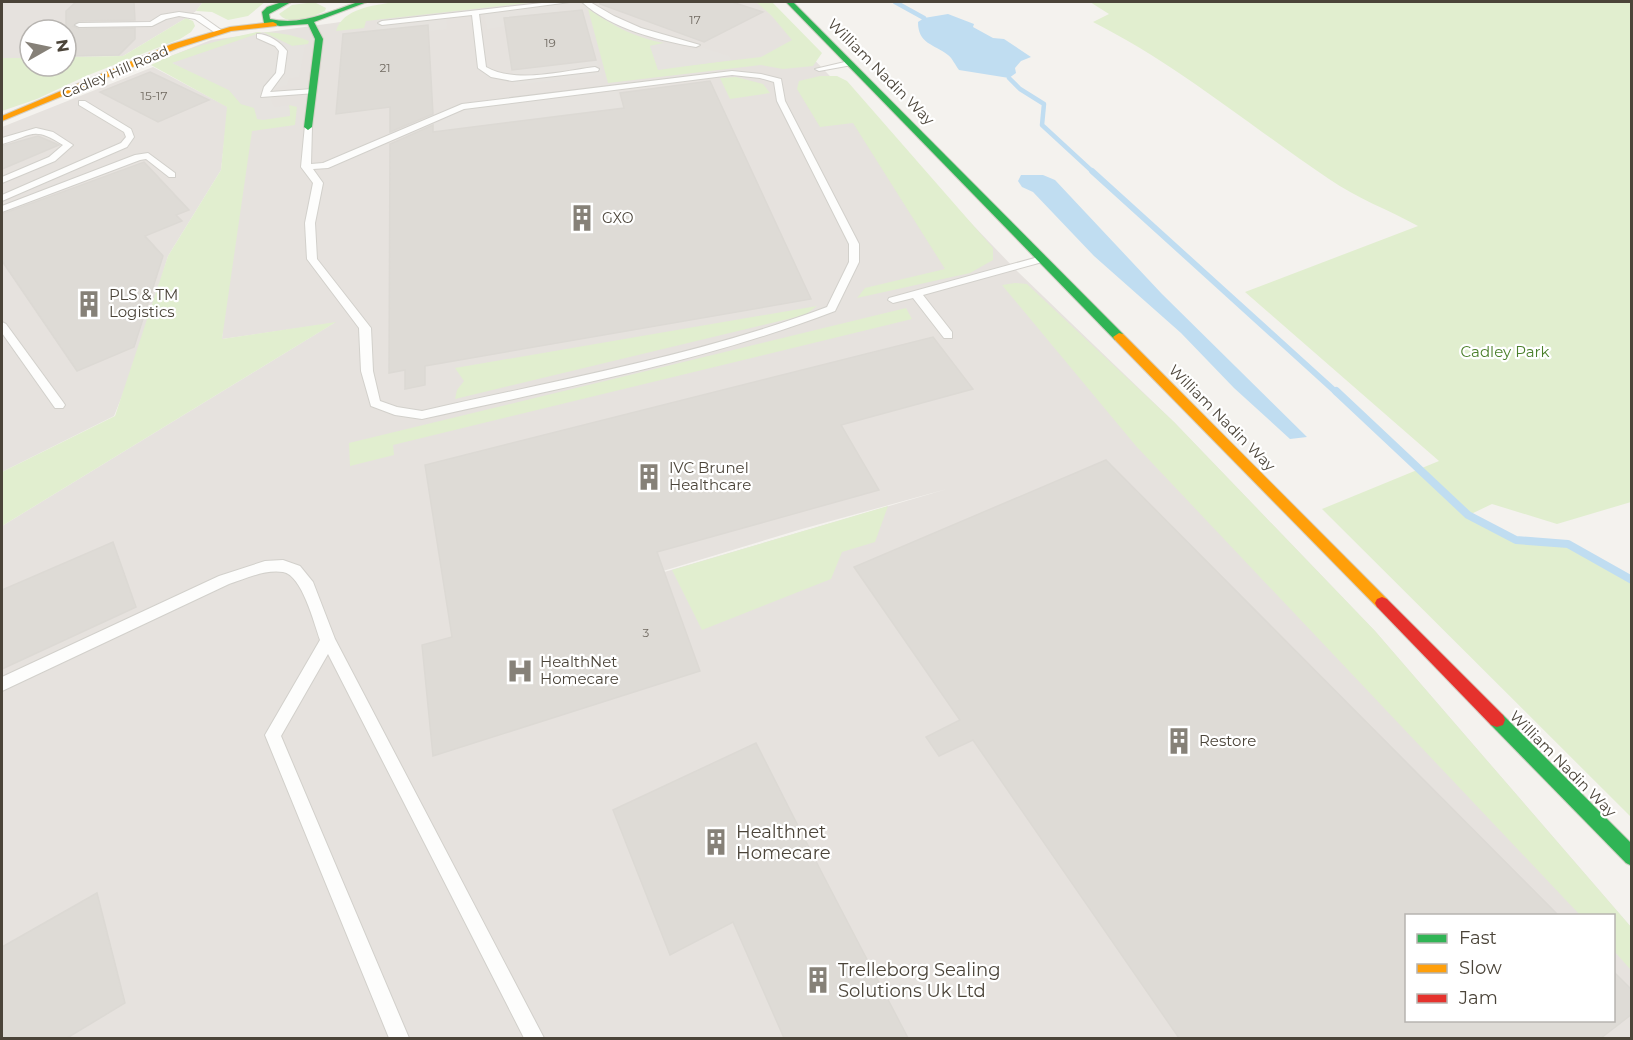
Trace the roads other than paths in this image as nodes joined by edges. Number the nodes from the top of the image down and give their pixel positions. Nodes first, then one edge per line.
1 (282, 2) edge
2 (363, 2) edge
3 (566, 2) edge
4 (586, 2) edge
5 (789, 2) edge
6 (332, 6) edge
7 (158, 7) dead end
8 (476, 12) junction
9 (179, 14) junction
10 (269, 19) junction
11 (311, 23) junction
12 (382, 23) dead end
13 (79, 25) dead end
14 (225, 30) junction
15 (260, 36) dead end
16 (696, 45) dead end
17 (849, 63) junction
18 (595, 69) dead end
19 (819, 69) dead end
20 (313, 91) junction
21 (82, 103) dead end
22 (2, 119) edge
23 (308, 127) joint
24 (2, 141) edge
25 (306, 167) junction
26 (171, 175) dead end
27 (2, 180) edge
28 (2, 198) edge
29 (2, 209) edge
30 (1042, 259) junction
31 (916, 294) junction
32 (893, 300) dead end
33 (2, 326) edge
34 (948, 335) dead end
35 (58, 405) dead end
36 (328, 640) junction
37 (2, 684) edge
38 (1632, 857) edge
39 (399, 1038) edge
40 (534, 1038) edge

1 - 10 main road
2 - 6 main road
3 - 8 lane
4 - 16 lane
5 - 17 main road, William Nadin Way
6 - 11 main road
7 - 9 lane
8 - 12 lane
8 - 18 lane
9 - 13 lane
9 - 14 lane
10 - 11 main road, Cadley Hill Road
10 - 14 main road, Cadley Hill Road
11 - 20 main road
14 - 22 main road, Cadley Hill Road
15 - 20 lane
17 - 19 lane
17 - 30 main road, William Nadin Way
20 - 23 main road
21 - 28 lane
23 - 25 lane
24 - 27 lane
25 - 25 lane
26 - 29 lane
30 - 31 lane
30 - 38 main road, William Nadin Way
31 - 32 lane
31 - 34 lane
33 - 35 lane
36 - 37 lane
36 - 39 lane
36 - 40 lane

